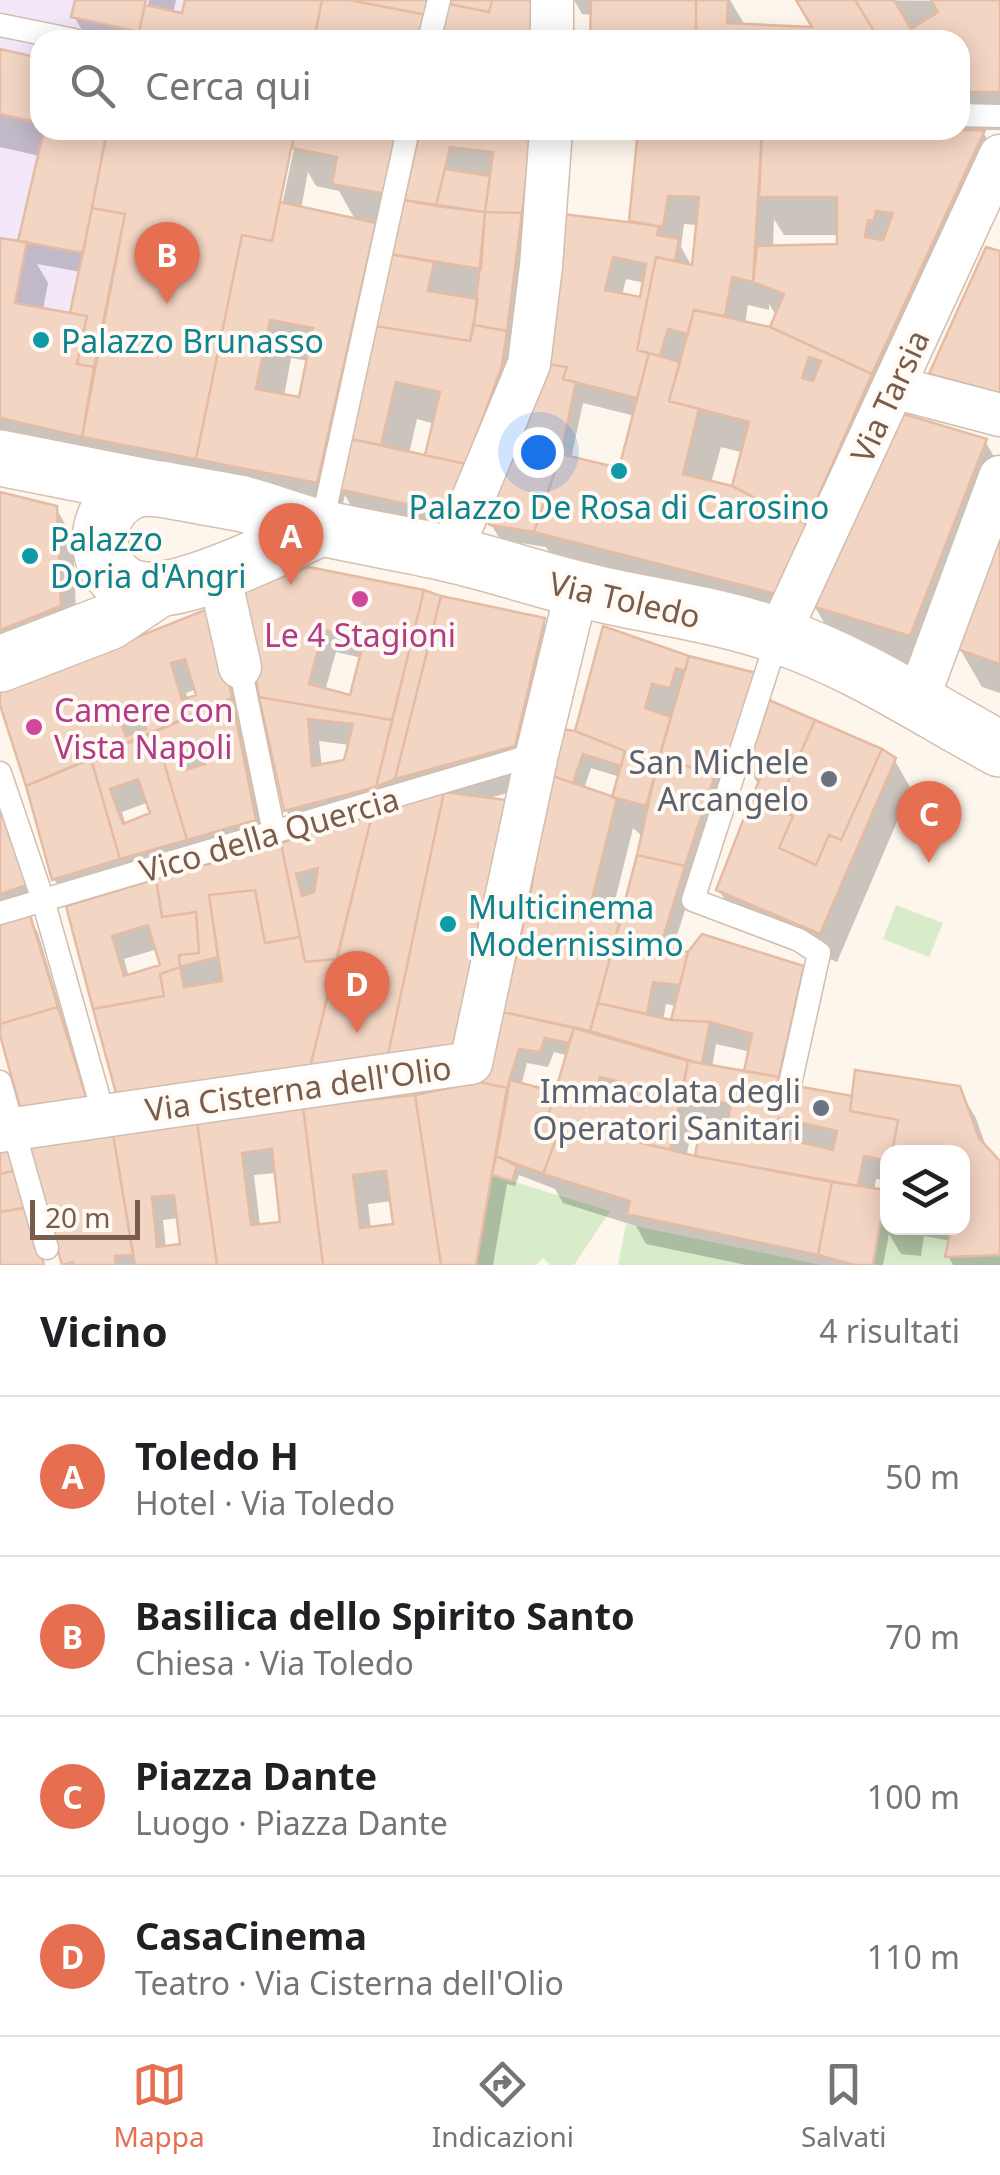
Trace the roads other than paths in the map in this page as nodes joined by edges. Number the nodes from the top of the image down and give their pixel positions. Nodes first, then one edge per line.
1 (439, 0) edge
2 (552, 0) edge
3 (0, 25) edge
4 (432, 30) edge
5 (552, 30) edge
6 (30, 31) edge
7 (970, 115) edge
8 (1000, 116) edge
9 (406, 140) edge
10 (550, 140) edge
11 (1000, 156) edge
12 (893, 387) junction
13 (1000, 415) edge
14 (0, 458) edge
15 (1000, 477) edge
16 (161, 489) junction
17 (321, 528) junction
18 (450, 554) junction
19 (183, 583) junction
20 (577, 589) junction
21 (778, 636) junction
22 (0, 664) edge
23 (240, 667) joint
24 (917, 701) junction
25 (1000, 749) edge
26 (537, 754) junction
27 (0, 772) edge
28 (274, 832) junction
29 (44, 900) junction
30 (0, 912) edge
31 (0, 1082) edge
32 (790, 1084) dead end
33 (104, 1116) junction
34 (7, 1130) edge
35 (47, 1248) dead end

1 - 4 lane
2 - 5 street
3 - 6 lane
7 - 8 lane
9 - 17 lane
10 - 18 street
11 - 12 street, Via Tarsia
12 - 13 street
12 - 21 street, Via Tarsia
14 - 16 main road
15 - 24 street
16 - 17 main road, Via Toledo
16 - 19 main road
16 - 19 main road
17 - 18 main road, Via Toledo
17 - 19 main road
18 - 20 main road, Via Toledo
19 - 22 main road
19 - 23 street
20 - 21 main road, Via Toledo
20 - 26 street, Via Cisterna dell'Olio
21 - 24 main road, Via Toledo
21 - 32 lane
23 - 28 lane
24 - 25 main road, Via Toledo
26 - 28 lane, Vico della Quercia
26 - 33 street, Via Cisterna dell'Olio
27 - 29 lane
28 - 29 lane, Vico della Quercia
29 - 30 lane, Vico della Quercia
29 - 33 lane
31 - 34 lane
33 - 34 street, Via Cisterna dell'Olio
34 - 35 lane

